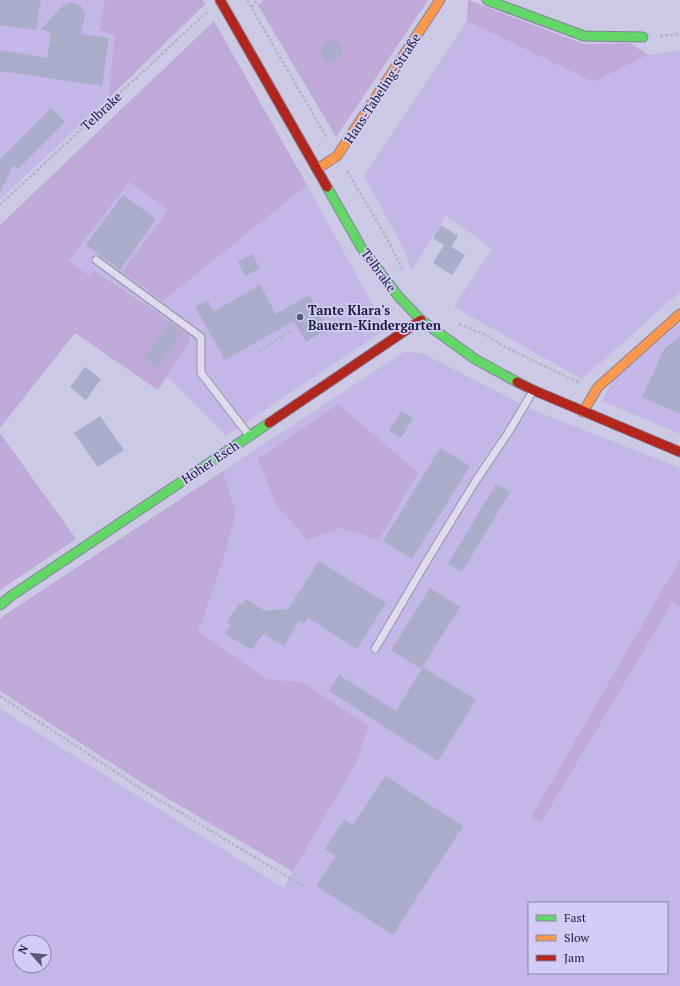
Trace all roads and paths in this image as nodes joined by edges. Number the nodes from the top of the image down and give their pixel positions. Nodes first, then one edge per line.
1 (247, 0) edge
2 (258, 0) edge
3 (440, 0) edge
4 (487, 0) edge
5 (221, 2) edge
6 (643, 37) dead end
7 (317, 169) junction
8 (0, 205) edge
9 (96, 260) dead end
10 (680, 314) edge
11 (421, 320) junction
12 (457, 323) dead end
13 (292, 330) dead end
14 (259, 352) dead end
15 (533, 390) junction
16 (592, 396) junction
17 (582, 412) junction
18 (250, 436) junction
19 (680, 452) edge
20 (0, 605) edge
21 (375, 649) dead end
22 (0, 696) edge
23 (303, 886) dead end

1 - 2 path
3 - 7 street, Hans-Tabeling-Straße
4 - 6 street
5 - 7 street, Telbrake
5 - 8 path, Telbrake
7 - 11 street, Telbrake
9 - 18 lane
10 - 16 street
11 - 15 street, Telbrake
11 - 18 street, Hoher Esch
12 - 16 path
13 - 14 path
15 - 17 street, Telbrake
15 - 21 lane
16 - 17 street
17 - 19 street, Telbrake
18 - 20 street, Hoher Esch
22 - 23 path

